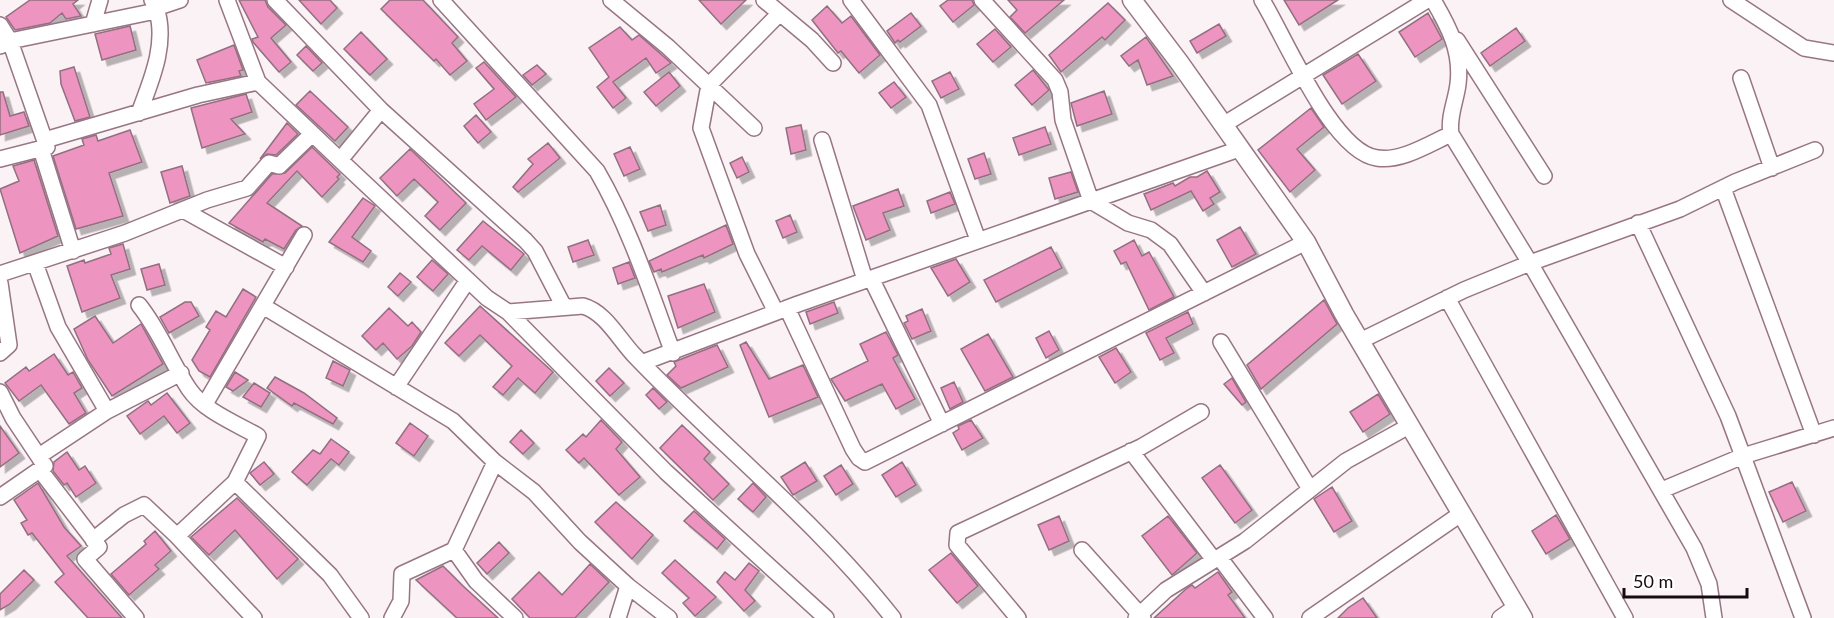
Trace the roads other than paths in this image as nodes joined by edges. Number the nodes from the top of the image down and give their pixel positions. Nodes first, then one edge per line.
1 (100, 0) edge
2 (180, 0) edge
3 (227, 0) edge
4 (275, 0) edge
5 (441, 0) edge
6 (611, 0) edge
7 (764, 0) edge
8 (851, 0) edge
9 (982, 0) edge
10 (1132, 0) edge
11 (1262, 0) edge
12 (1428, 0) edge
13 (1731, 0) edge
14 (154, 4) edge
15 (779, 14) junction
16 (93, 24) junction
17 (0, 25) edge
18 (1454, 35) junction
19 (5, 43) edge
20 (1834, 53) edge
21 (833, 63) dead end
22 (1304, 76) junction
23 (1741, 78) dead end
24 (258, 82) junction
25 (709, 85) junction
26 (381, 110) junction
27 (139, 113) junction
28 (1222, 125) junction
29 (754, 128) dead end
30 (312, 134) junction
31 (1451, 134) junction
32 (822, 141) dead end
33 (43, 144) junction
34 (1239, 149) junction
35 (1815, 150) dead end
36 (0, 159) edge
37 (340, 160) junction
38 (1772, 168) junction
39 (1544, 176) dead end
40 (1723, 188) junction
41 (1091, 201) junction
42 (183, 210) junction
43 (1638, 223) junction
44 (304, 236) dead end
45 (978, 240) junction
46 (1306, 242) junction
47 (73, 251) junction
48 (35, 263) junction
49 (1530, 263) junction
50 (286, 267) junction
51 (0, 274) edge
52 (868, 279) junction
53 (468, 280) junction
54 (0, 283) edge
55 (1204, 293) junction
56 (1447, 298) junction
57 (139, 305) dead end
58 (263, 306) junction
59 (564, 307) junction
60 (782, 310) junction
61 (508, 312) junction
62 (1360, 341) junction
63 (1221, 342) dead end
64 (0, 353) edge
65 (673, 353) junction
66 (644, 363) junction
67 (181, 373) junction
68 (396, 387) junction
69 (0, 392) edge
70 (206, 404) junction
71 (107, 411) junction
72 (1201, 412) dead end
73 (942, 424) junction
74 (1409, 426) junction
75 (1834, 428) edge
76 (1814, 435) junction
77 (1131, 451) junction
78 (1743, 456) junction
79 (495, 462) junction
80 (39, 463) junction
81 (235, 482) junction
82 (1310, 489) junction
83 (1662, 490) junction
84 (0, 497) edge
85 (1462, 513) junction
86 (177, 536) junction
87 (93, 540) junction
88 (454, 549) junction
89 (1082, 550) dead end
90 (1216, 558) junction
91 (628, 586) junction
92 (1520, 612) edge
93 (1140, 617) edge
94 (136, 618) edge
95 (254, 618) edge
96 (361, 618) edge
97 (392, 618) edge
98 (515, 618) edge
99 (618, 618) edge
100 (669, 618) edge
101 (826, 618) edge
102 (893, 618) edge
103 (1018, 618) edge
104 (1265, 618) edge
105 (1310, 618) edge
106 (1500, 618) edge
107 (1625, 618) edge
108 (1714, 618) edge
109 (1803, 618) edge

1 - 16 street
2 - 14 street
3 - 24 street
4 - 26 street
5 - 65 street
6 - 25 street
7 - 15 street
8 - 45 street
9 - 41 street
10 - 28 street
11 - 22 street
12 - 18 street
12 - 22 street
13 - 20 street
14 - 16 street
14 - 27 street
15 - 21 street
15 - 25 street
16 - 19 street
17 - 19 street
18 - 31 street
18 - 39 street
19 - 33 street
22 - 28 street
22 - 31 street
23 - 38 street
24 - 27 street
24 - 30 street
25 - 29 street
25 - 60 street
26 - 37 street
26 - 59 street
27 - 33 street
28 - 34 street
30 - 37 street
30 - 42 street
31 - 49 street
32 - 52 street
33 - 36 street
33 - 47 street
34 - 41 street
34 - 46 street
35 - 38 street
37 - 53 street
38 - 40 street
40 - 43 street
40 - 76 street
41 - 45 street
41 - 55 street
42 - 47 street
42 - 50 street
43 - 49 street
43 - 78 street
44 - 50 street
45 - 52 street
46 - 55 street
46 - 62 street
47 - 48 street
48 - 51 street
48 - 71 street
49 - 56 street
49 - 83 street
50 - 58 street
52 - 60 street
52 - 73 street
53 - 61 street
53 - 68 street
54 - 64 street
55 - 73 street
56 - 62 street
56 - 107 street
57 - 67 street
58 - 68 street
58 - 70 street
59 - 61 street
59 - 66 street
60 - 65 street
60 - 73 street
61 - 101 street
62 - 74 street
63 - 82 street
65 - 66 street
66 - 102 street
67 - 70 street
67 - 71 street
68 - 79 street
69 - 80 street
70 - 81 street
71 - 80 street
72 - 77 street
74 - 82 street
74 - 85 street
75 - 76 street
76 - 78 street
77 - 90 street
77 - 103 street
78 - 83 street
78 - 109 street
79 - 88 street
79 - 91 street
80 - 84 street
80 - 87 street
81 - 86 street
81 - 96 street
82 - 90 street
83 - 108 street
85 - 92 street
85 - 105 street
86 - 87 street
86 - 95 street
87 - 94 street
88 - 97 street
88 - 98 street
89 - 93 street
90 - 93 street
90 - 104 street
91 - 99 street
91 - 100 street
92 - 106 street

